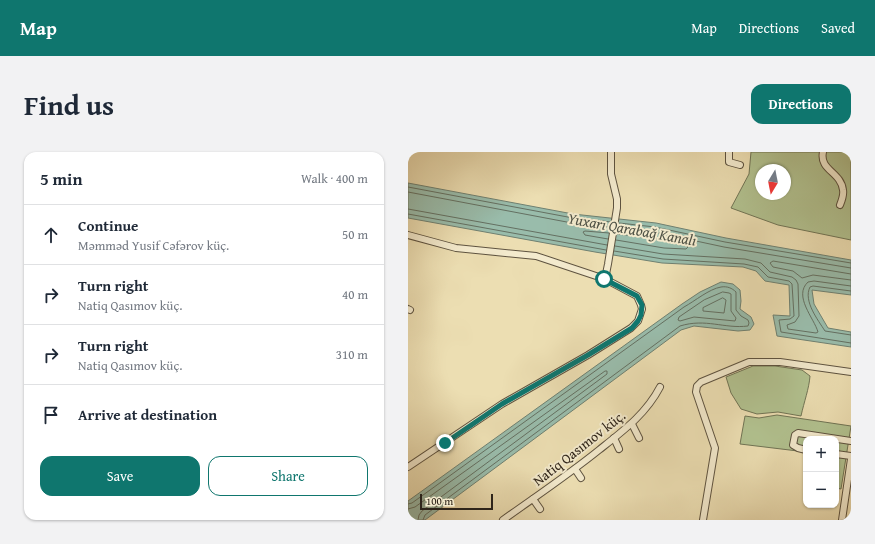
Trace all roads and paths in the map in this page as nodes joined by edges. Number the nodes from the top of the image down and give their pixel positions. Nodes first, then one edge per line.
1 (611, 152) edge
2 (729, 152) edge
3 (823, 152) edge
4 (740, 165) dead end
5 (840, 205) dead end
6 (408, 235) edge
7 (604, 279) junction
8 (851, 372) edge
9 (660, 387) dead end
10 (632, 424) junction
11 (813, 436) edge
12 (614, 438) junction
13 (639, 438) dead end
14 (839, 439) edge
15 (851, 441) edge
16 (620, 449) dead end
17 (803, 449) edge
18 (839, 454) edge
19 (851, 456) edge
20 (851, 459) edge
21 (408, 467) edge
22 (575, 469) junction
23 (581, 478) dead end
24 (533, 499) junction
25 (540, 509) dead end
26 (503, 520) edge
27 (703, 520) edge
28 (842, 520) edge

1 - 7 street
2 - 4 street
3 - 5 street
6 - 7 street
7 - 21 street
8 - 27 street
9 - 10 street, Natiq Qasımov küç.
10 - 12 street, Natiq Qasımov küç.
10 - 13 street
11 - 17 street
12 - 16 street
12 - 22 street, Natiq Qasımov küç.
14 - 15 street
18 - 19 street
20 - 28 street
22 - 23 street
22 - 24 street, Natiq Qasımov küç.
24 - 25 street
24 - 26 street, Natiq Qasımov küç.

